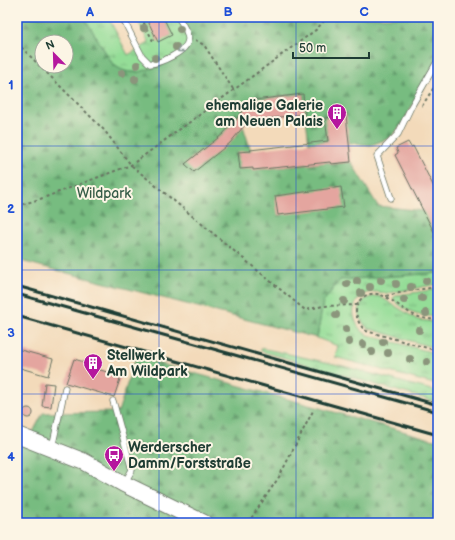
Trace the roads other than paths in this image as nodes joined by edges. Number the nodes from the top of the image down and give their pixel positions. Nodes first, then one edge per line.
1 (122, 17) edge
2 (178, 17) edge
3 (438, 60) edge
4 (391, 198) dead end
5 (65, 388) dead end
6 (113, 401) dead end
7 (17, 434) edge
8 (52, 449) junction
9 (124, 484) junction
10 (204, 523) edge

2 -> 1 lane
3 - 4 lane
5 - 8 lane
6 - 9 lane
7 - 8 street
8 - 9 street
9 - 10 street

